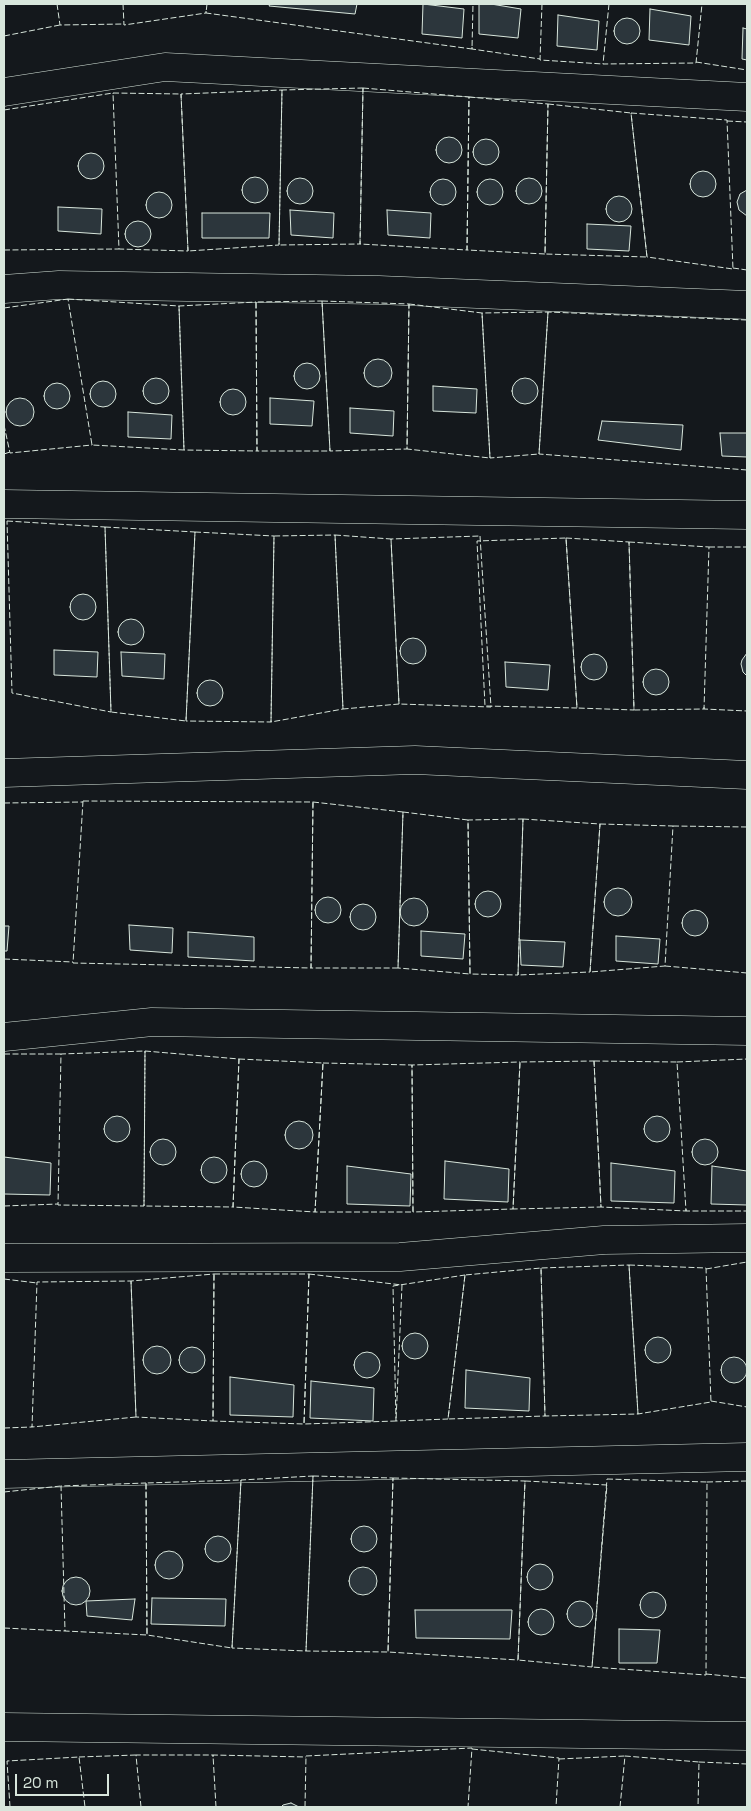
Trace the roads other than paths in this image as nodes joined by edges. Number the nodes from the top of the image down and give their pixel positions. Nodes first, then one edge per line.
1 (4, 92) edge
2 (747, 97) edge
3 (4, 289) edge
4 (747, 306) edge
5 (4, 504) edge
6 (747, 515) edge
7 (4, 773) edge
8 (747, 775) edge
9 (747, 1031) edge
10 (4, 1037) edge
11 (747, 1238) edge
12 (4, 1258) edge
13 (747, 1457) edge
14 (4, 1474) edge
15 (4, 1727) edge
16 (747, 1736) edge

1 - 2 street
3 - 4 street
5 - 6 street
7 - 8 street
9 - 10 street
11 - 12 street
13 - 14 street
15 - 16 street

